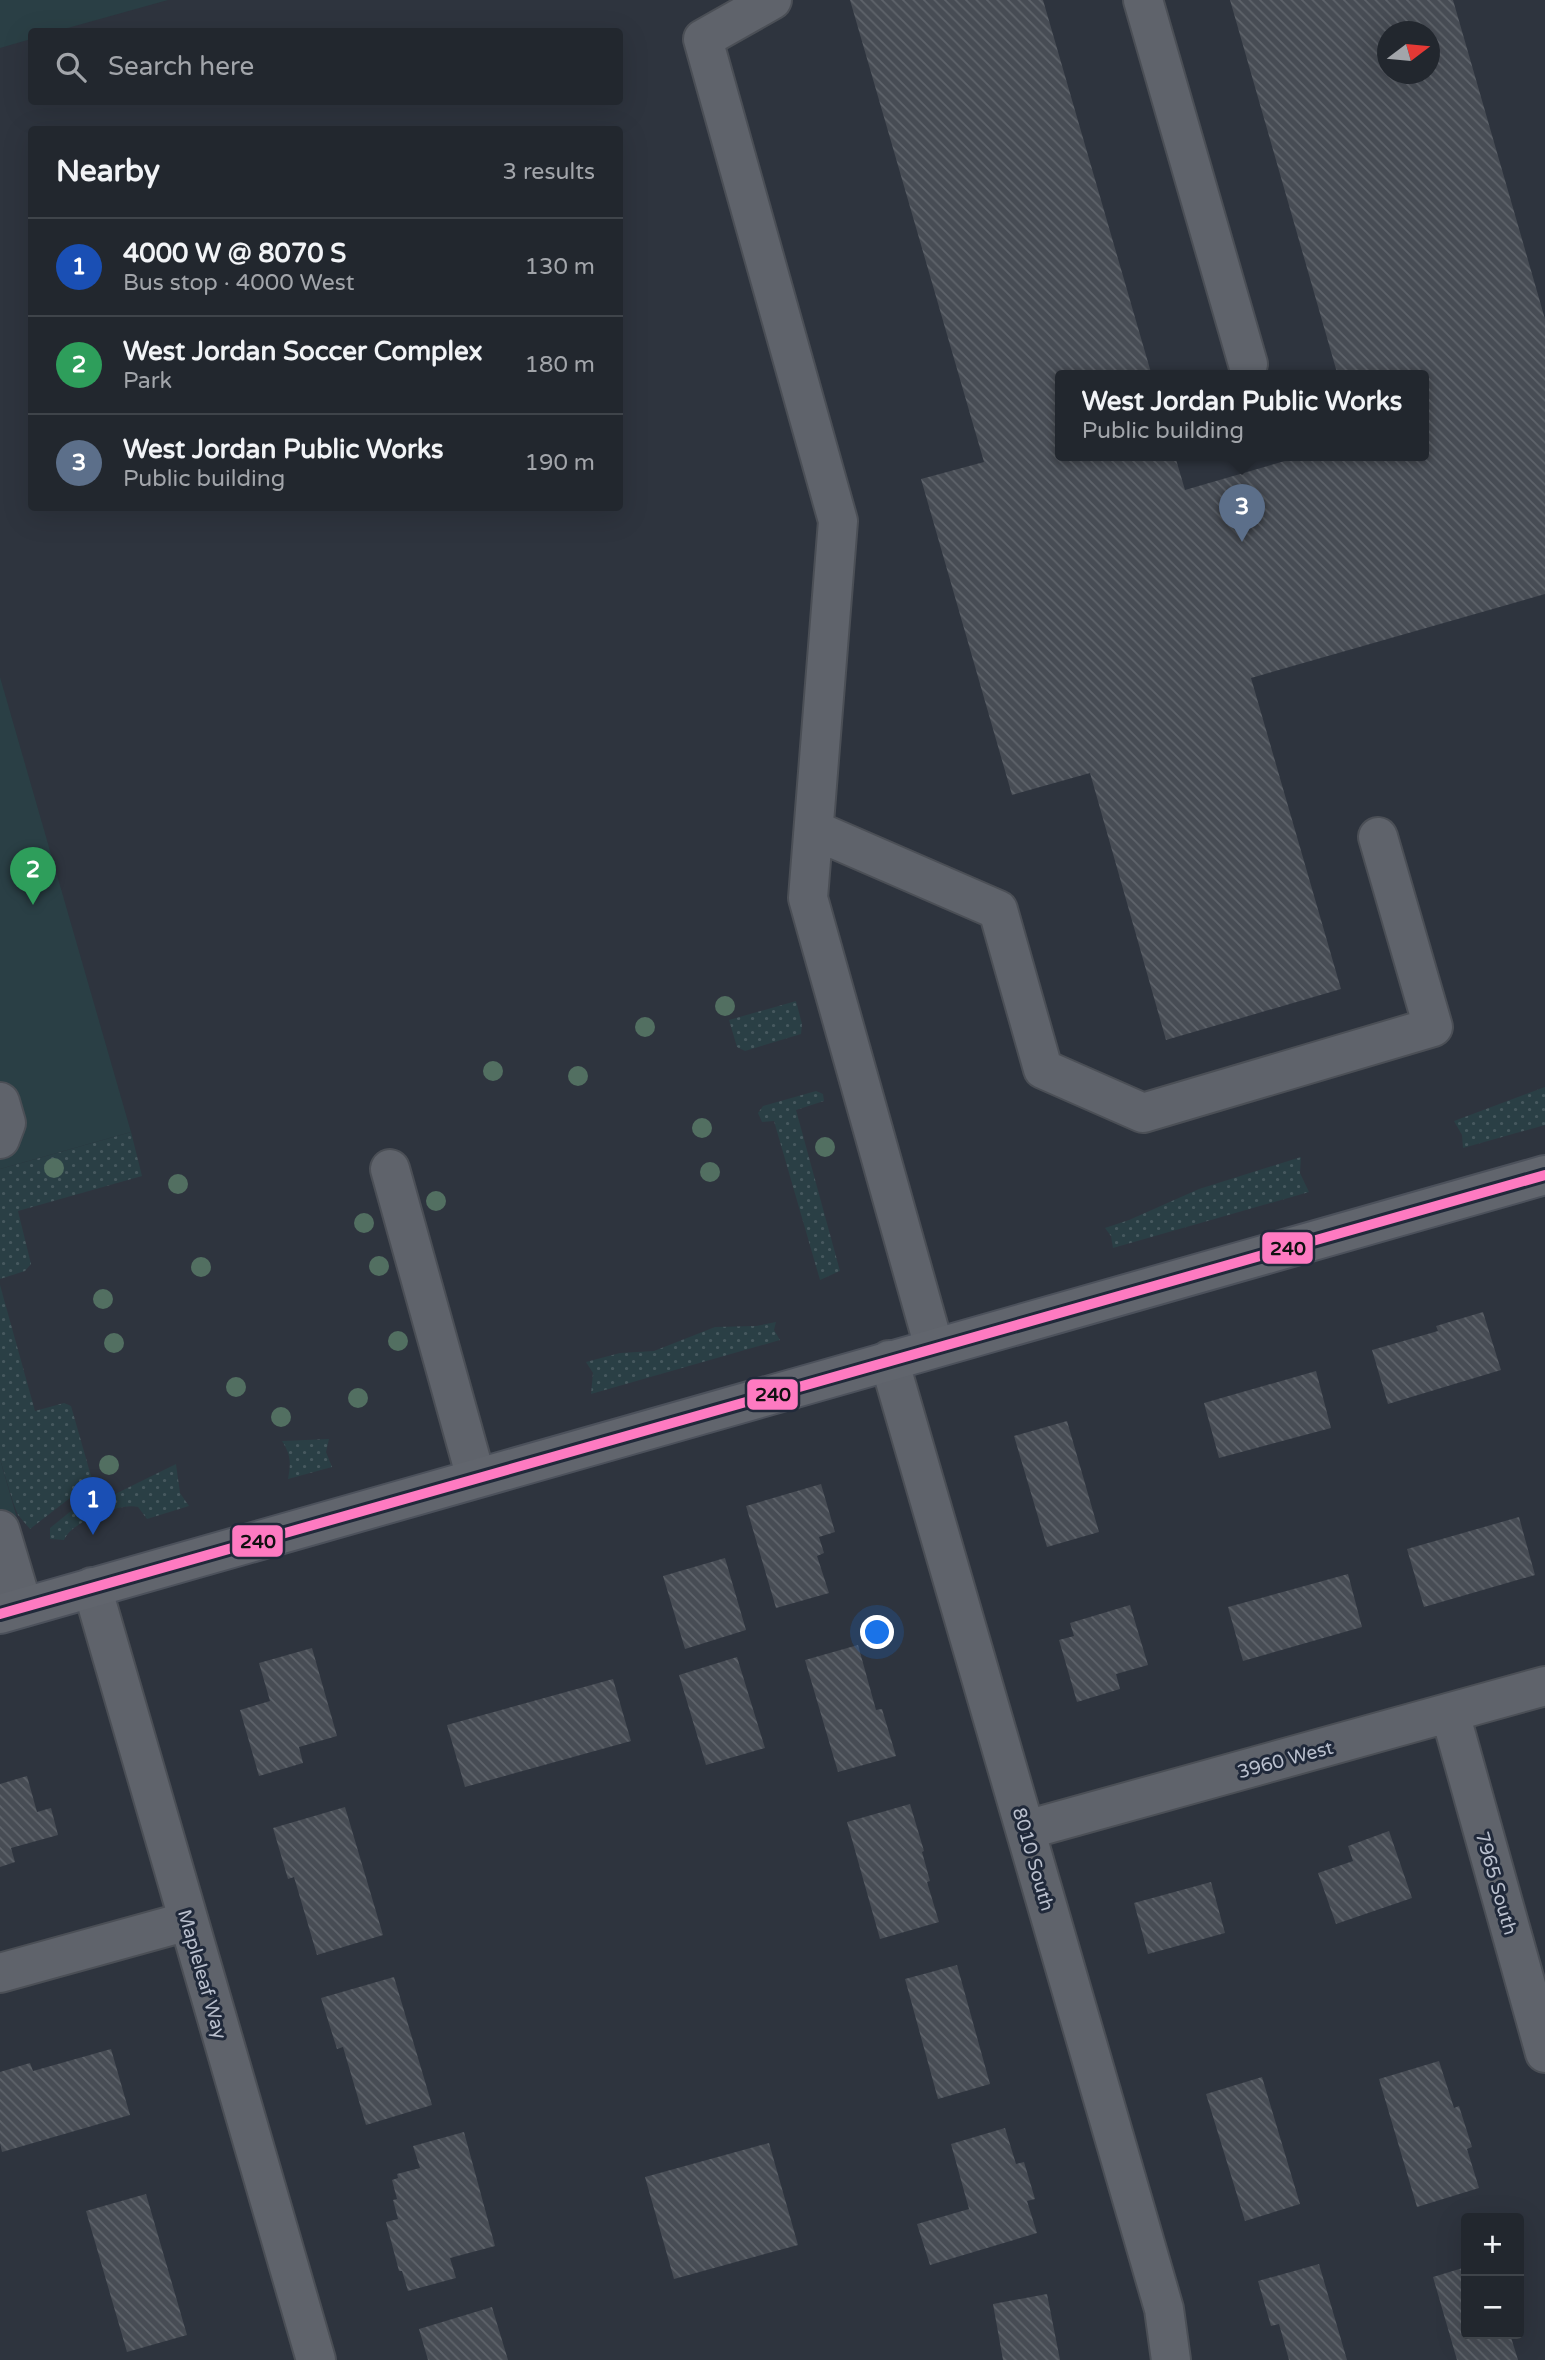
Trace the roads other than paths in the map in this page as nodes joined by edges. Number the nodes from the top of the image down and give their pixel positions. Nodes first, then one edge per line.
1 (772, 0) edge
2 (1143, 0) edge
3 (1248, 364) dead end
4 (814, 830) junction
5 (1378, 837) dead end
6 (0, 1102) edge
7 (0, 1139) edge
8 (390, 1169) dead end
9 (1545, 1175) edge
10 (934, 1347) junction
11 (889, 1360) junction
12 (476, 1478) junction
13 (0, 1531) edge
14 (92, 1587) junction
15 (11, 1610) edge
16 (1545, 1686) edge
17 (1450, 1713) junction
18 (1026, 1830) junction
19 (188, 1921) junction
20 (0, 1973) edge
21 (1545, 2053) edge
22 (316, 2360) edge
23 (1171, 2360) edge

1 - 4 street
2 - 3 street
4 - 5 street
4 - 10 street
6 - 7 street
8 - 12 street
9 - 10 main road
10 - 11 main road
11 - 12 main road
11 - 18 street, 8010 South
12 - 14 main road
13 - 15 street
14 - 15 main road
14 - 19 street, Mapleleaf Way
16 - 17 street, 3960 West
17 - 18 street, 3960 West
17 - 21 street, 7965 South
18 - 23 street, 8010 South
19 - 20 street
19 - 22 street, Mapleleaf Way

